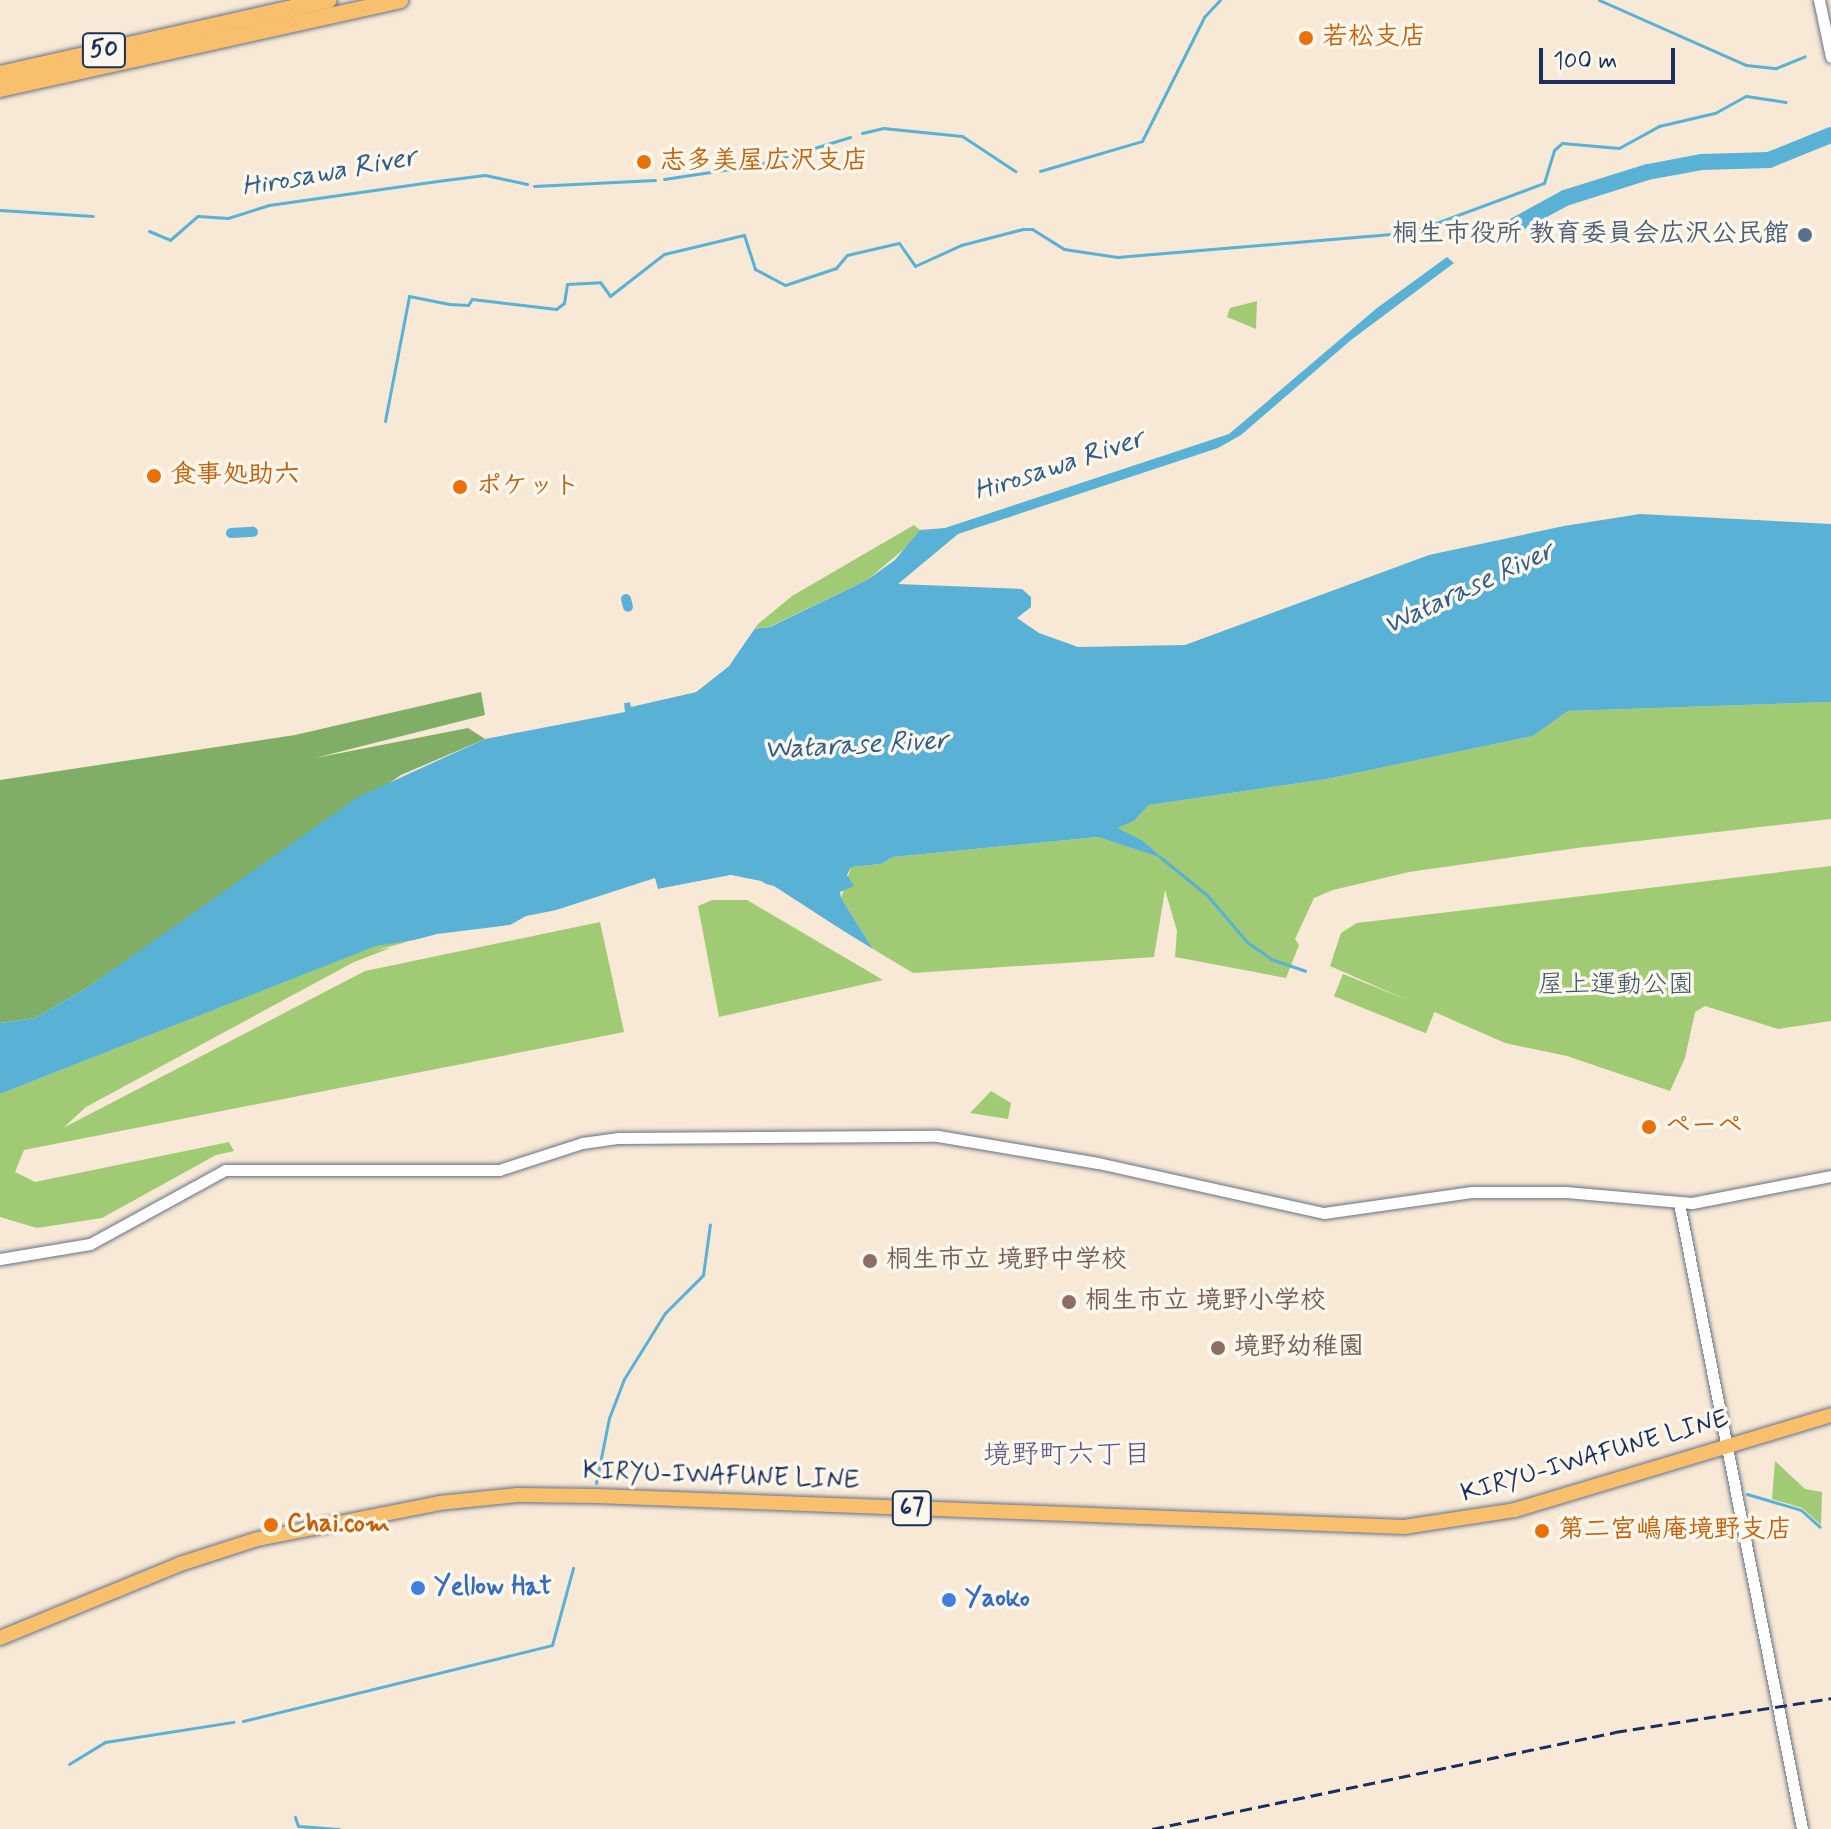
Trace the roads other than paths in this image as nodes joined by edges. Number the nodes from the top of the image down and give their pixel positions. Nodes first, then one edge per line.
1 (329, 0) edge
2 (400, 0) edge
3 (1819, 0) edge
4 (1831, 57) edge
5 (0, 74) edge
6 (0, 89) edge
7 (1831, 1176) edge
8 (1679, 1203) junction
9 (0, 1259) edge
10 (1831, 1415) edge
11 (1726, 1444) junction
12 (0, 1638) edge
13 (1802, 1829) edge

1 - 5 highway, 50
2 - 6 highway, 50
3 - 4 street
7 - 8 street
8 - 9 street
8 - 11 street
10 - 11 main road, KIRYU-IWAFUNE LINE / 67
11 - 12 main road, KIRYU-IWAFUNE LINE / 67
11 - 13 street

